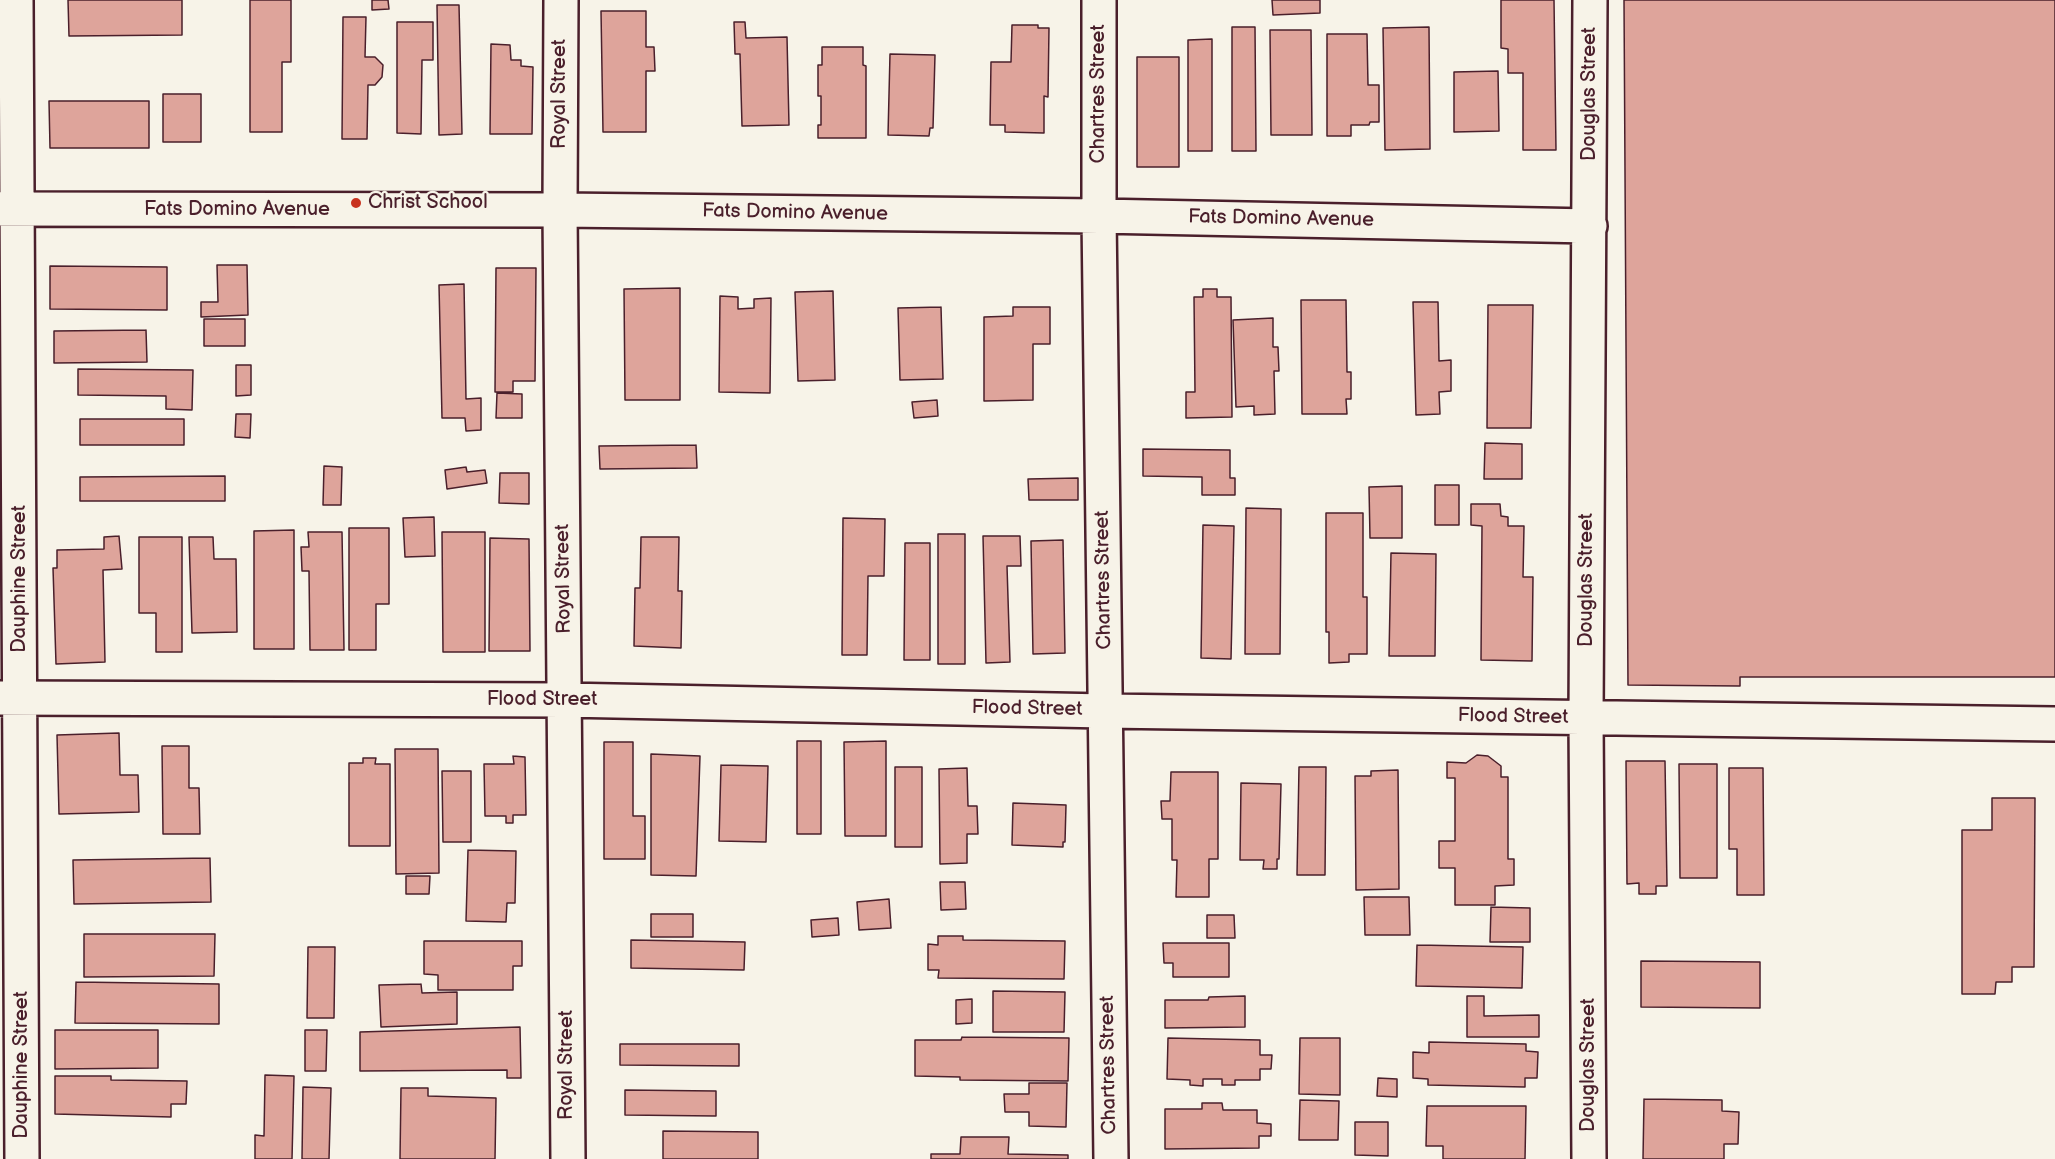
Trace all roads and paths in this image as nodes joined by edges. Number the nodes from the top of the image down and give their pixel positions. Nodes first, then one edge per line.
1 (16, 0) edge
2 (561, 0) edge
3 (1099, 0) edge
4 (1590, 0) edge
5 (9, 209) edge
6 (560, 210) junction
7 (1099, 216) junction
8 (1590, 226) junction
9 (10, 698) edge
10 (565, 700) junction
11 (1105, 711) junction
12 (1586, 718) junction
13 (2055, 724) edge
14 (22, 1159) edge
15 (568, 1159) edge
16 (1111, 1159) edge
17 (1589, 1159) edge

1 - 5 street, Dauphine Street
2 - 6 street, Royal Street
3 - 7 street, Chartres Street
4 - 8 street, Douglas Street
5 - 6 street, Fats Domino Avenue
5 - 9 street, Dauphine Street
6 - 7 street, Fats Domino Avenue
6 - 10 street, Royal Street
7 - 8 street, Fats Domino Avenue
7 - 11 street, Chartres Street
8 - 12 street, Douglas Street
9 - 10 street, Flood Street
9 - 14 street, Dauphine Street
10 - 11 street, Flood Street
10 - 15 street, Royal Street
11 - 12 street, Flood Street
11 - 16 street, Chartres Street
12 - 13 street, Flood Street
12 - 17 street, Douglas Street

